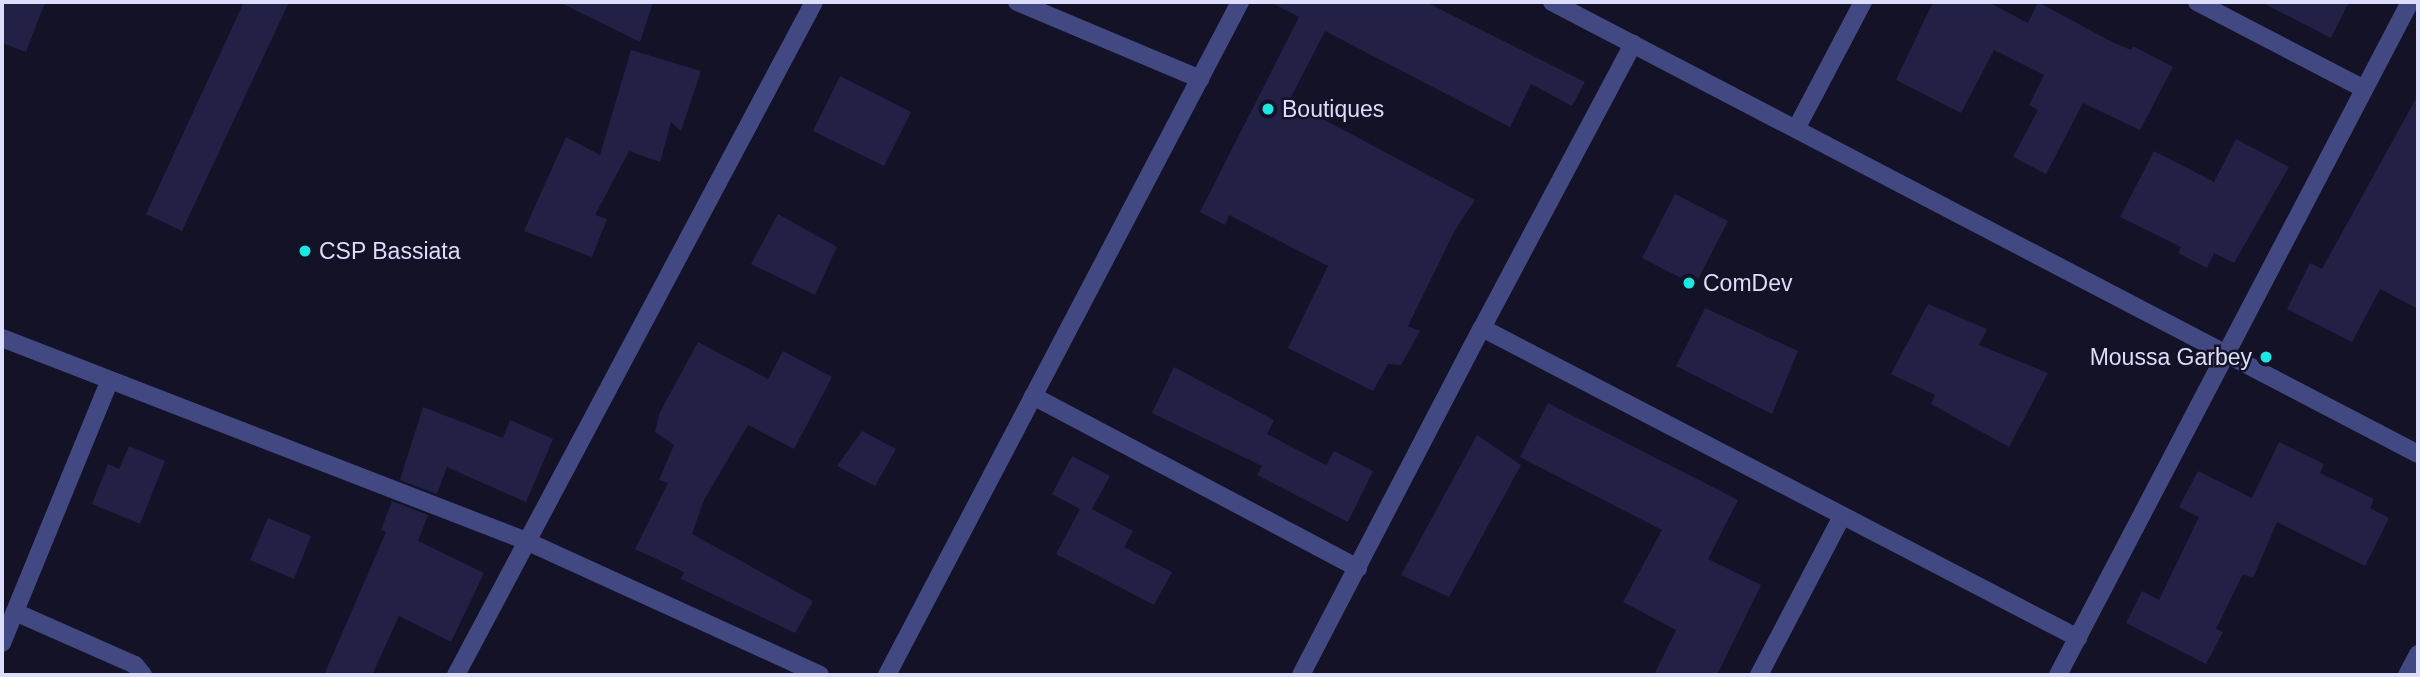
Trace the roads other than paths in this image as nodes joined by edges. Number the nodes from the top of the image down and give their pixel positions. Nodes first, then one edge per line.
1 (814, 2) edge
2 (1017, 2) edge
3 (1240, 2) edge
4 (1552, 2) edge
5 (1863, 2) edge
6 (2197, 2) edge
7 (2410, 2) edge
8 (1633, 44) junction
9 (1200, 79) junction
10 (2364, 89) junction
11 (1796, 129) junction
12 (1482, 328) junction
13 (2, 338) edge
14 (2226, 354) junction
15 (110, 380) junction
16 (1033, 396) junction
17 (2418, 454) edge
18 (1842, 516) junction
19 (524, 540) junction
20 (1358, 568) junction
21 (15, 612) junction
22 (2078, 638) junction
23 (2, 643) edge
24 (2418, 654) edge
25 (143, 675) edge
26 (456, 675) edge
27 (820, 675) edge
28 (887, 675) edge
29 (1301, 675) edge
30 (1759, 675) edge
31 (2058, 675) edge
32 (2407, 675) edge

1 - 19 street
2 - 9 street
3 - 9 street
4 - 8 street
5 - 11 street
6 - 10 street
7 - 10 street
8 - 11 street
8 - 12 street
9 - 16 street
10 - 14 street
11 - 14 street
12 - 18 street
12 - 20 street
13 - 15 street
14 - 17 street
14 - 22 street
15 - 19 street
15 - 21 street
16 - 20 street
16 - 28 street
18 - 22 street
18 - 30 street
19 - 26 street
19 - 27 street
20 - 29 street
21 - 23 street
21 - 25 street
22 - 31 street
24 - 32 street

